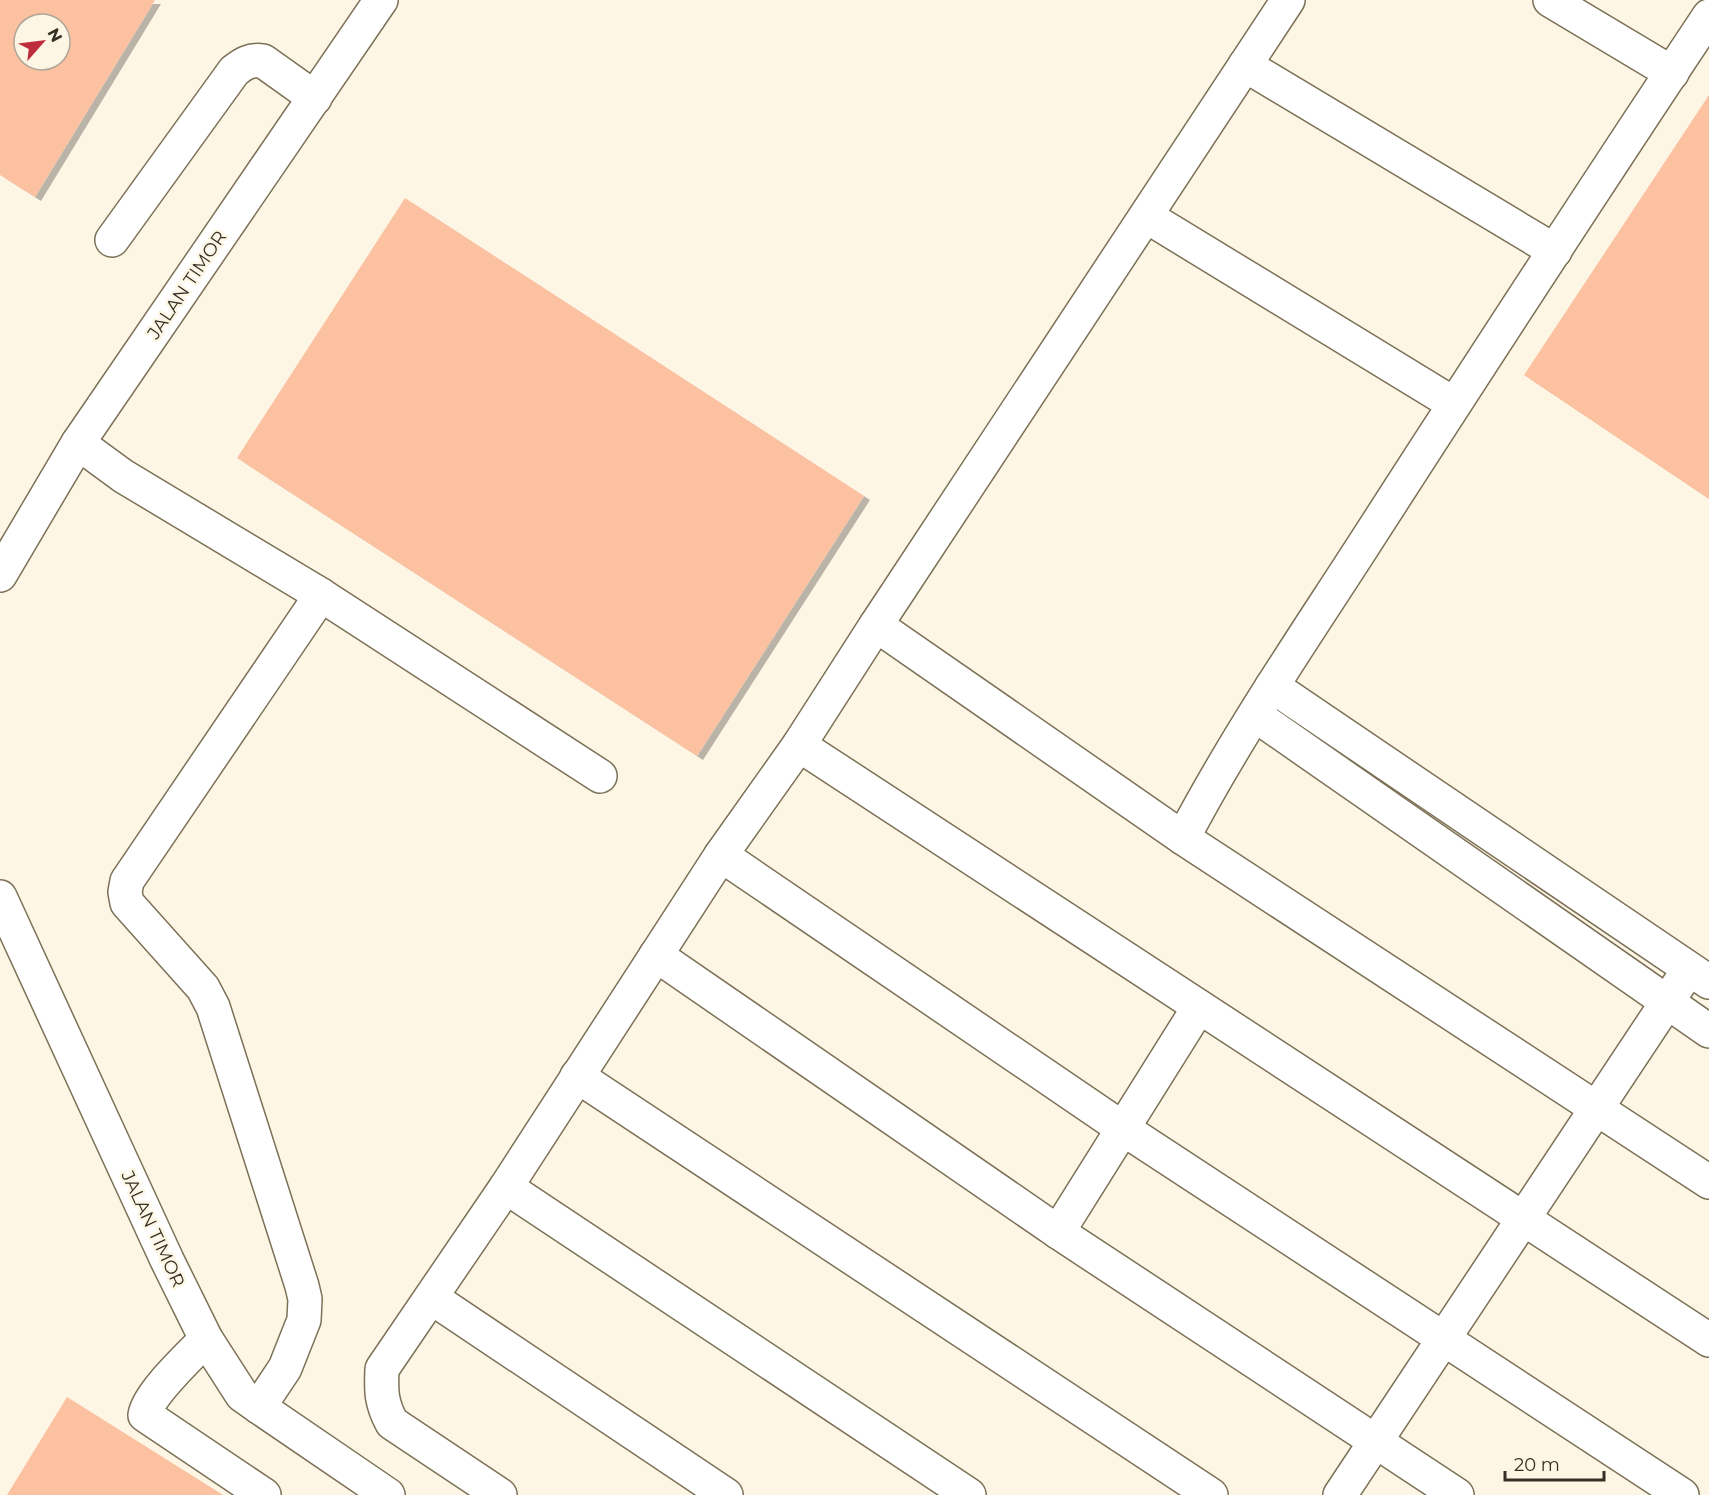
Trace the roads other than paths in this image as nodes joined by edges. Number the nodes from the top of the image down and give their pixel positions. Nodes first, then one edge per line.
1 (1288, 0) edge
2 (1550, 0) edge
3 (367, 5) edge
4 (1709, 16) edge
5 (1245, 65) junction
6 (1672, 73) junction
7 (315, 98) junction
8 (1146, 216) junction
9 (112, 240) dead end
10 (1555, 251) junction
11 (1454, 404) junction
12 (78, 443) junction
13 (0, 575) edge
14 (321, 595) junction
15 (876, 625) junction
16 (1272, 686) junction
17 (1255, 715) junction
18 (799, 745) junction
19 (600, 776) dead end
20 (1183, 838) junction
21 (721, 855) junction
22 (0, 897) edge
23 (656, 955) junction
24 (1699, 976) edge
25 (1667, 1003) junction
26 (1199, 1007) junction
27 (1709, 1030) edge
28 (577, 1076) junction
29 (1597, 1108) junction
30 (1122, 1128) junction
31 (1709, 1182) edge
32 (506, 1187) junction
33 (1523, 1219) junction
34 (1058, 1232) junction
35 (432, 1298) junction
36 (206, 1339) junction
37 (1444, 1339) junction
38 (1709, 1340) edge
39 (259, 1407) junction
40 (1375, 1442) junction
41 (264, 1495) edge
42 (388, 1495) edge
43 (500, 1495) edge
44 (726, 1495) edge
45 (969, 1495) edge
46 (1211, 1495) edge
47 (1340, 1495) edge
48 (1456, 1495) edge
49 (1682, 1495) edge

1 - 5 street
2 - 6 street
3 - 7 street, JALAN TIMOR
4 - 6 street
5 - 8 street
5 - 10 street
6 - 10 street
7 - 9 street
7 - 12 street, JALAN TIMOR
8 - 11 street
8 - 15 street
10 - 11 street
11 - 16 street
12 - 13 street, JALAN TIMOR
12 - 14 street
14 - 19 street
14 - 39 street
15 - 18 street
15 - 20 street
16 - 17 street
16 - 24 street
17 - 20 street
17 - 25 street
18 - 21 street
18 - 26 street
20 - 29 street
21 - 23 street
21 - 30 street
22 - 36 street, JALAN TIMOR
23 - 28 street
23 - 34 street
24 - 25 street
25 - 27 street
25 - 29 street
26 - 30 street
26 - 33 street
28 - 32 street
28 - 46 street
29 - 31 street
29 - 33 street
30 - 34 street
30 - 37 street
32 - 35 street
32 - 45 street
33 - 37 street
33 - 38 street
34 - 40 street
35 - 43 street
35 - 44 street
36 - 39 street, JALAN TIMOR
36 - 41 street
37 - 40 street
37 - 49 street
39 - 42 street, JALAN TIMOR
40 - 47 street
40 - 48 street

